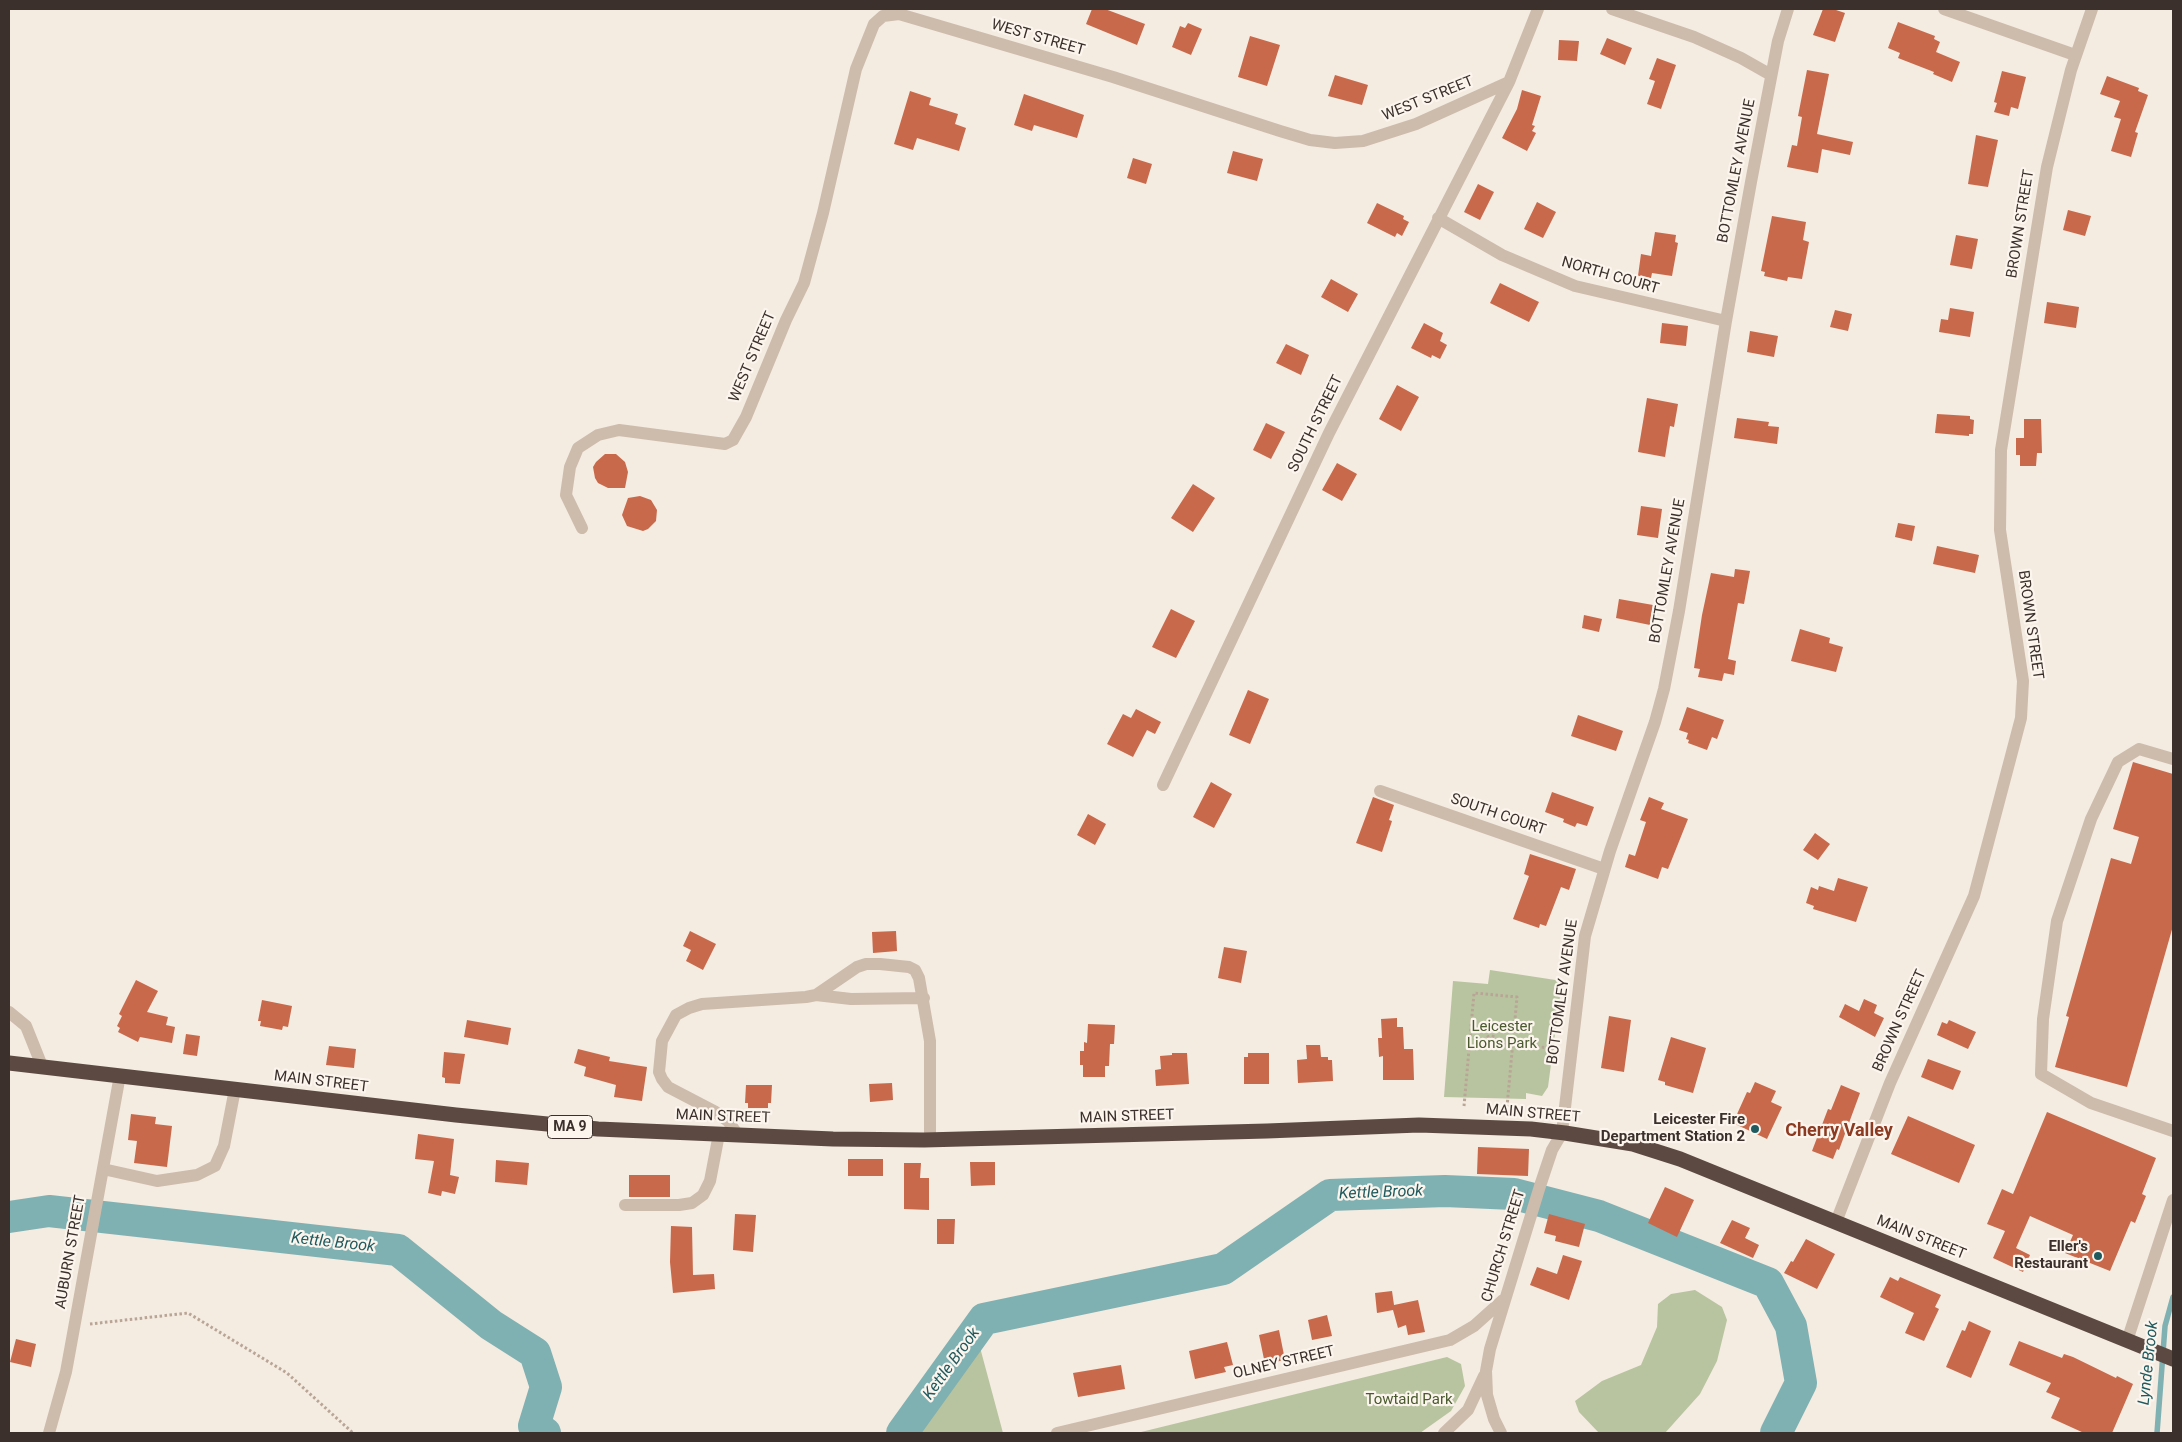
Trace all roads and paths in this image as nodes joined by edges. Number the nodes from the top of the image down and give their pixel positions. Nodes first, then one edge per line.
1 (1538, 9) edge
2 (1612, 9) edge
3 (1788, 9) edge
4 (1944, 9) edge
5 (2092, 9) edge
6 (2075, 55) junction
7 (1771, 75) junction
8 (1509, 82) junction
9 (1438, 218) junction
10 (1726, 321) junction
11 (582, 528) dead end
12 (2173, 760) edge
13 (1163, 785) dead end
14 (1380, 791) dead end
15 (1604, 869) junction
16 (816, 995) junction
17 (924, 998) junction
18 (9, 1012) edge
19 (1470, 1039) junction
20 (1485, 1041) junction
21 (1497, 1042) junction
22 (1513, 1044) junction
23 (1560, 1049) dead end
24 (9, 1063) edge
25 (42, 1066) junction
26 (120, 1075) junction
27 (235, 1089) junction
28 (1464, 1106) dead end
29 (1508, 1107) dead end
30 (2173, 1131) edge
31 (1562, 1133) junction
32 (719, 1134) junction
33 (738, 1135) junction
34 (930, 1139) junction
35 (103, 1169) junction
36 (2173, 1200) edge
37 (625, 1205) dead end
38 (1836, 1222) junction
39 (1505, 1298) junction
40 (74, 1326) junction
41 (2128, 1341) junction
42 (2172, 1359) edge
43 (1486, 1371) junction
44 (49, 1433) edge
45 (353, 1433) edge
46 (1057, 1433) edge
47 (1444, 1433) edge
48 (1501, 1433) edge

1 - 8 street
2 - 7 street
3 - 7 street, BOTTOMLEY AVENUE
4 - 6 street
5 - 6 street, BROWN STREET
6 - 38 street, BROWN STREET
7 - 10 street, BOTTOMLEY AVENUE
8 - 9 street, SOUTH STREET
8 - 11 street, WEST STREET
9 - 10 street, NORTH COURT
9 - 13 street, SOUTH STREET
10 - 15 street, BOTTOMLEY AVENUE
12 - 30 street
14 - 15 street, SOUTH COURT
15 - 31 street, BOTTOMLEY AVENUE
16 - 17 street
16 - 17 street
16 - 33 street
17 - 34 street
18 - 25 street
19 - 20 path
19 - 22 path
19 - 28 path
20 - 21 path
20 - 21 path
21 - 22 path
22 - 23 path
22 - 29 path
24 - 25 highway, MAIN STREET / MA 9
25 - 26 highway, MAIN STREET / MA 9
26 - 27 highway, MAIN STREET / MA 9
26 - 35 street, AUBURN STREET
27 - 32 highway, MAIN STREET / MA 9
27 - 35 street
31 - 34 highway, MAIN STREET / MA 9
31 - 38 highway, MAIN STREET / MA 9
31 - 39 street, CHURCH STREET
32 - 33 highway, MAIN STREET / MA 9
32 - 37 street
33 - 34 highway, MAIN STREET / MA 9
35 - 40 street, AUBURN STREET
36 - 41 street
38 - 41 highway, MAIN STREET / MA 9
39 - 43 street, CHURCH STREET
39 - 46 street, OLNEY STREET
40 - 44 street, AUBURN STREET
40 - 45 path
41 - 42 highway, MAIN STREET / MA 9
43 - 47 street
43 - 48 street

